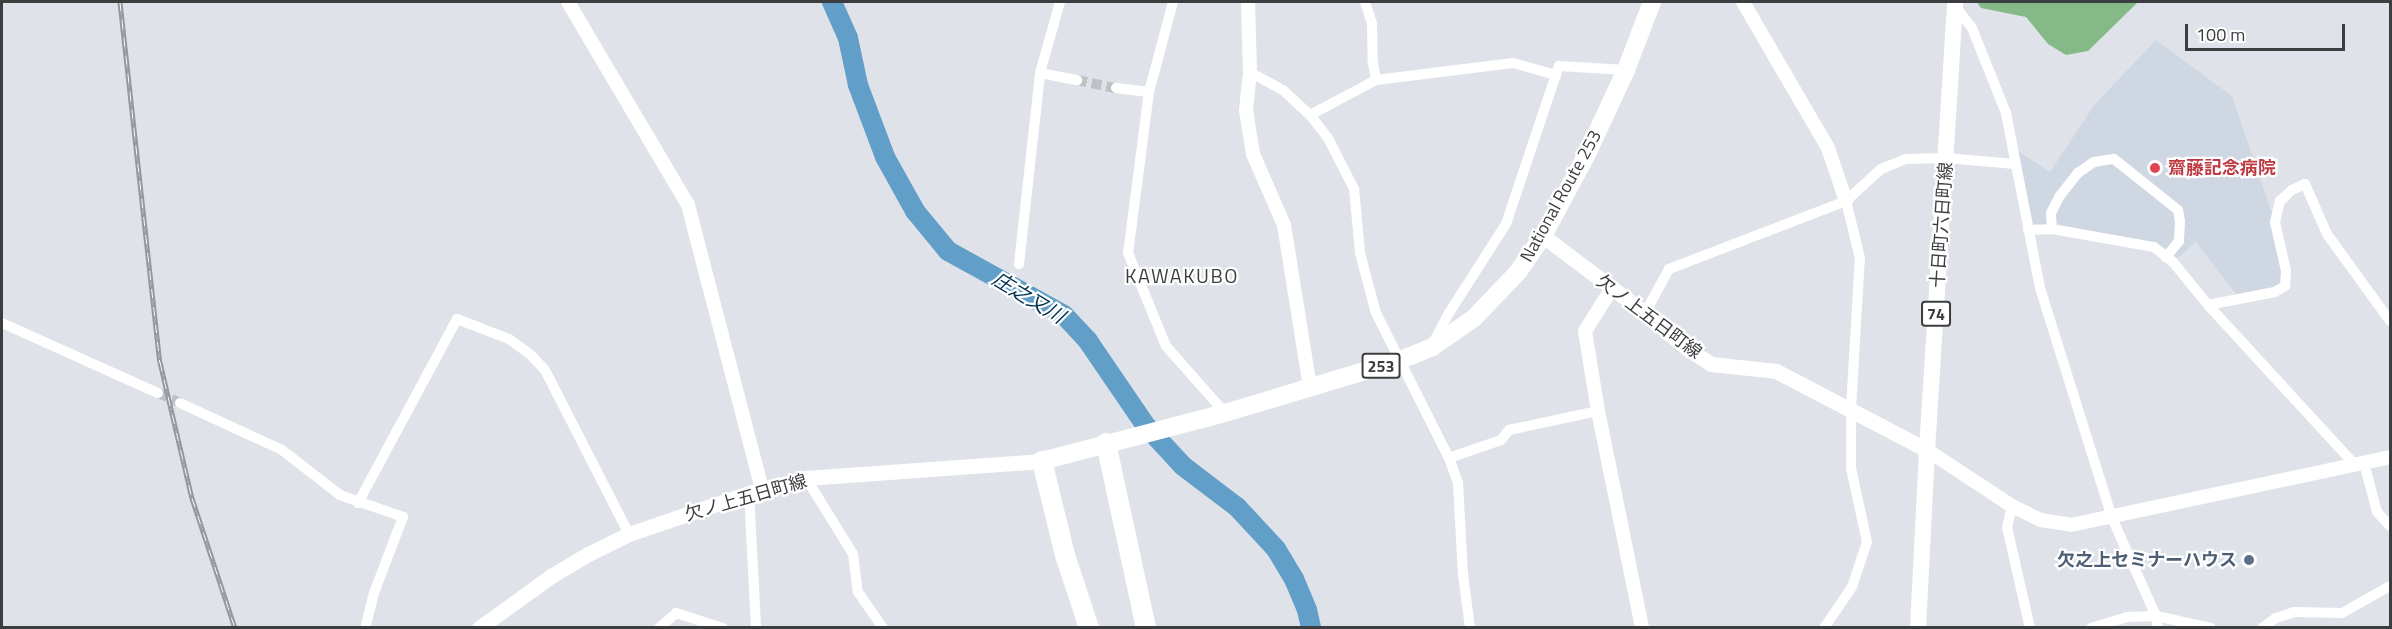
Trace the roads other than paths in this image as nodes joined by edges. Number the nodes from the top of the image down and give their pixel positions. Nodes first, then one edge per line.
1 (568, 2) edge
2 (1060, 2) edge
3 (1173, 2) edge
4 (1248, 2) edge
5 (1365, 2) edge
6 (1652, 2) edge
7 (1743, 2) edge
8 (1955, 4) edge
9 (1626, 70) junction
10 (1250, 72) junction
11 (1040, 73) junction
12 (1556, 75) junction
13 (1077, 80) tunnel mouth
14 (1376, 80) junction
15 (1116, 88) tunnel mouth
16 (1149, 92) junction
17 (1310, 115) junction
18 (1946, 158) junction
19 (2015, 164) junction
20 (1846, 201) junction
21 (2052, 229) junction
22 (2028, 230) junction
23 (1543, 236) junction
24 (2166, 257) junction
25 (1019, 264) dead end
26 (1612, 288) junction
27 (2208, 305) junction
28 (1645, 313) junction
29 (2391, 321) edge
30 (2, 322) edge
31 (1432, 346) junction
32 (1398, 360) junction
33 (1310, 388) junction
34 (158, 393) tunnel mouth
35 (180, 403) tunnel mouth
36 (1851, 408) junction
37 (1598, 411) junction
38 (1224, 413) junction
39 (1106, 443) junction
40 (1927, 450) junction
41 (2391, 457) edge
42 (1449, 458) junction
43 (1042, 461) junction
44 (2360, 464) junction
45 (806, 478) junction
46 (755, 492) junction
47 (358, 503) junction
48 (2012, 506) junction
49 (2112, 518) junction
50 (2391, 526) edge
51 (629, 534) junction
52 (2391, 586) edge
53 (2156, 616) junction
54 (365, 627) edge
55 (479, 627) edge
56 (659, 627) edge
57 (723, 627) edge
58 (756, 627) edge
59 (883, 627) edge
60 (1089, 627) edge
61 (1146, 627) edge
62 (1470, 627) edge
63 (1642, 627) edge
64 (1824, 627) edge
65 (1918, 627) edge
66 (2030, 627) edge
67 (2091, 627) edge
68 (2158, 627) edge
69 (2211, 627) edge
70 (2262, 627) edge

1 - 46 street
2 - 11 street
3 - 16 street
4 - 10 street
5 - 14 street
6 - 9 highway, National Route 253 / 253
7 - 20 street
8 - 18 main road, 十日町六日町線 / 74
8 - 19 street
9 - 12 street
9 - 23 highway, National Route 253 / 253
10 - 17 street
10 - 33 street
11 - 13 street
11 - 25 street
12 - 14 street
12 - 31 street
14 - 17 street
15 - 16 street
16 - 38 street
17 - 32 street
18 - 19 street
18 - 20 street
18 - 40 main road, 十日町六日町線 / 74
19 - 22 street
20 - 28 street
20 - 36 street
21 - 22 street
21 - 24 street
21 - 24 street
22 - 49 street
23 - 26 main road, 欠ノ上五日町線
23 - 31 highway, National Route 253 / 253
24 - 27 street
26 - 28 main road, 欠ノ上五日町線
26 - 37 street
27 - 29 street
27 - 44 street
28 - 36 main road, 欠ノ上五日町線
30 - 34 street
31 - 32 highway, National Route 253 / 253
32 - 33 highway, National Route 253 / 253
32 - 42 street
33 - 38 highway, National Route 253 / 253
35 - 47 street
36 - 40 main road, 欠ノ上五日町線
36 - 64 street
37 - 42 street
37 - 63 street
38 - 39 highway, National Route 253 / 253
39 - 43 highway, 253
39 - 61 highway
40 - 48 street
40 - 65 main road, 十日町六日町線 / 74
41 - 44 street
42 - 62 street
43 - 45 main road, 欠ノ上五日町線
43 - 60 highway
44 - 49 street
44 - 50 street
45 - 46 main road, 欠ノ上五日町線
45 - 59 street
46 - 51 main road, 欠ノ上五日町線
46 - 58 street
47 - 51 street
47 - 54 street
48 - 49 street
48 - 66 street
49 - 53 street
51 - 55 main road, 欠ノ上五日町線
52 - 70 street
53 - 67 street
53 - 68 street
53 - 69 street
56 - 57 street

